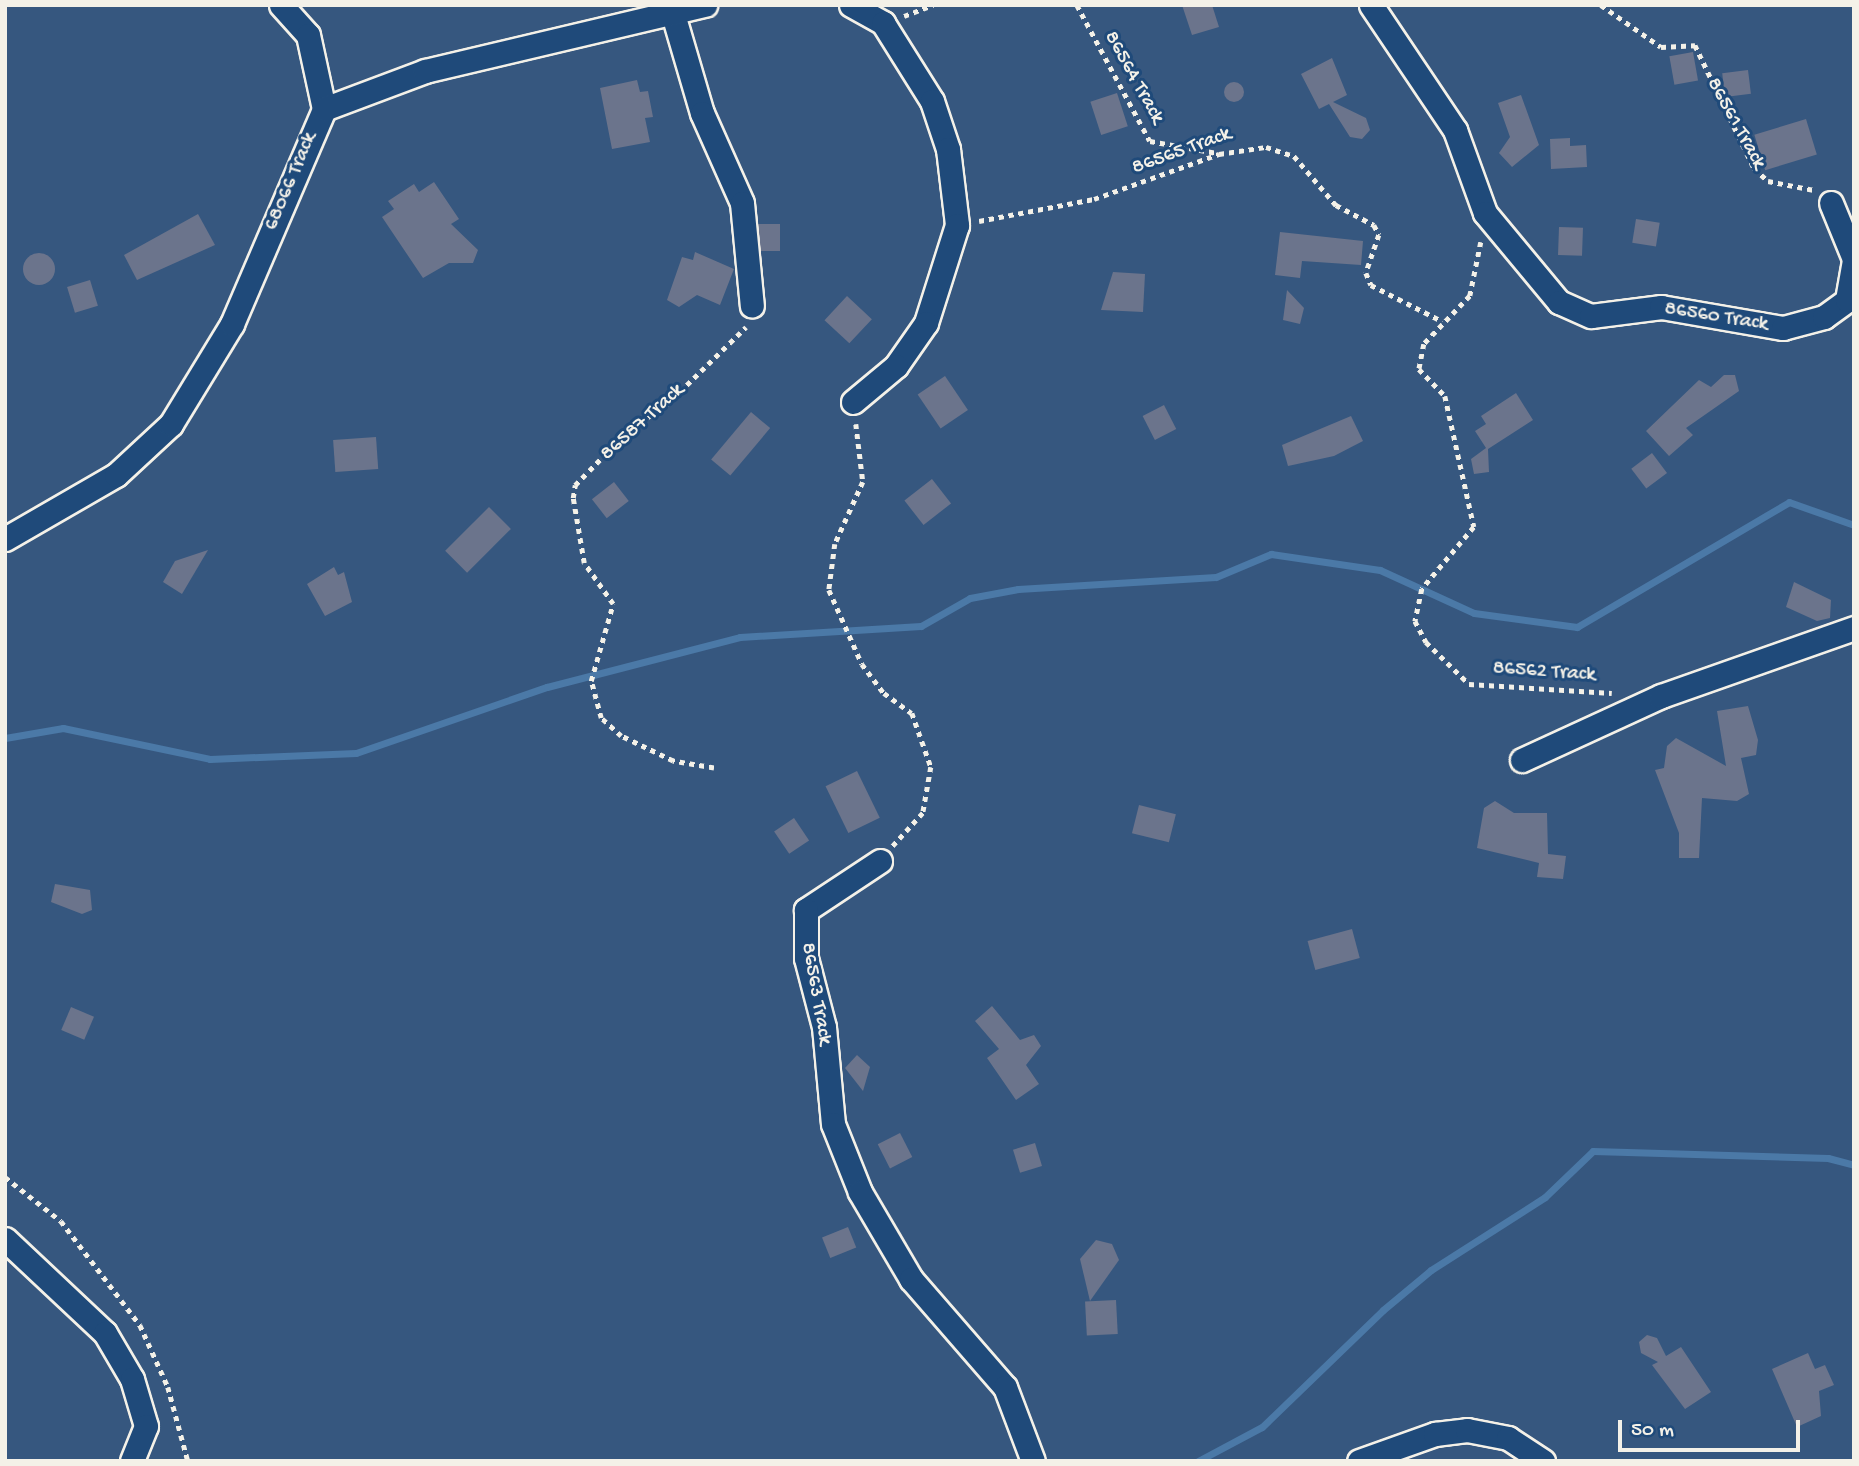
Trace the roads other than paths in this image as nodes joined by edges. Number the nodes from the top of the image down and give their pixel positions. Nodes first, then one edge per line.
1 (281, 5) edge
2 (705, 5) edge
3 (852, 5) edge
4 (1371, 5) edge
5 (673, 14) junction
6 (324, 109) junction
7 (1831, 203) road end
8 (1854, 260) edge
9 (752, 306) road end
10 (853, 402) road end
11 (5, 539) edge
12 (1854, 628) edge
13 (1522, 760) dead end
14 (880, 861) road end
15 (5, 1239) edge
16 (132, 1461) edge
17 (1033, 1461) edge
18 (1359, 1461) edge
19 (1543, 1461) edge

1 - 6 street
2 - 5 street, 68066 Track
3 - 10 street
4 - 8 street, 86560 Track
5 - 6 street, 68066 Track
5 - 9 street
6 - 11 street, 68066 Track
7 - 8 street
12 - 13 street
14 - 17 street, 86563 Track
15 - 16 street
18 - 19 street

